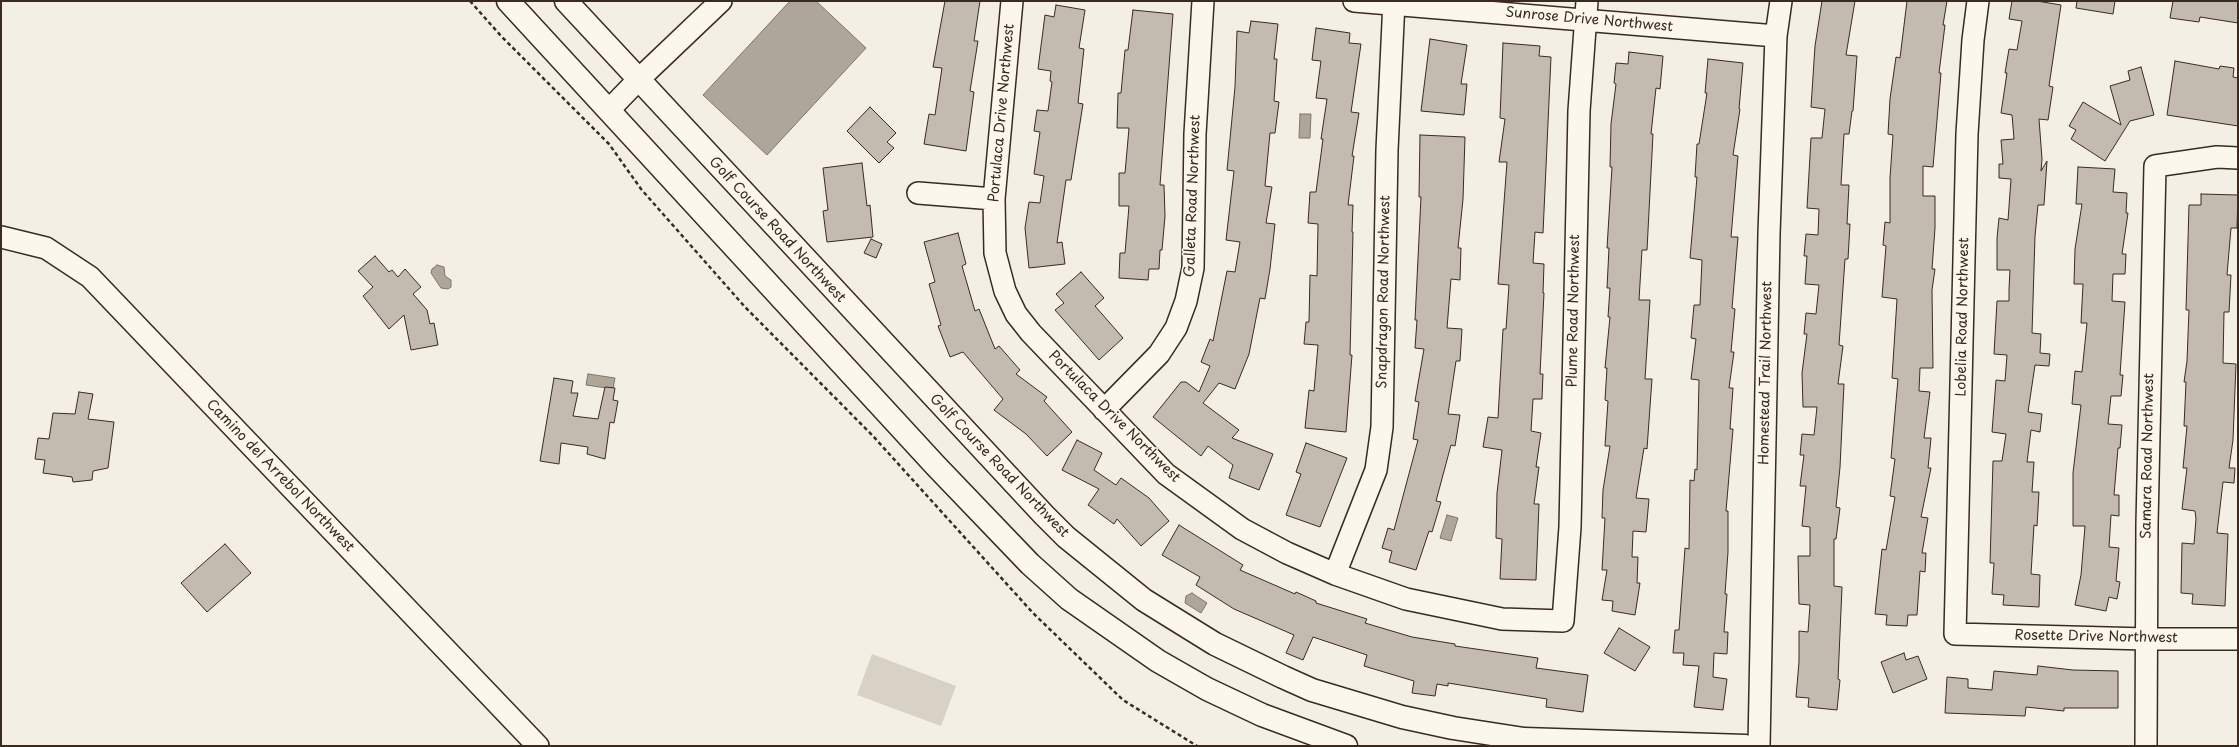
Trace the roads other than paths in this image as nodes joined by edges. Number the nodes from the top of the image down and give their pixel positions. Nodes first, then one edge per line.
1 (508, 1) edge
2 (566, 1) edge
3 (721, 1) edge
4 (1012, 1) edge
5 (1203, 1) edge
6 (1354, 1) edge
7 (1781, 1) edge
8 (1978, 1) edge
9 (1394, 3) edge
10 (1586, 10) edge
11 (1776, 36) junction
12 (638, 80) junction
13 (609, 110) junction
14 (2238, 158) edge
15 (918, 193) dead end
16 (994, 199) junction
17 (1, 237) edge
18 (1104, 410) junction
19 (1335, 574) junction
20 (1563, 621) joint
21 (1955, 634) joint
22 (2146, 639) junction
23 (2238, 639) edge
24 (538, 746) edge
25 (1346, 746) edge
26 (1745, 746) edge
27 (1759, 746) edge
28 (2146, 746) edge

1 - 13 main road
2 - 12 main road, Golf Course Road Northwest
3 - 12 street
4 - 16 street, Portulaca Drive Northwest
5 - 18 street, Galleta Road Northwest
6 - 9 street, Sunrose Drive Northwest
7 - 11 street, Homestead Trail Northwest
8 - 21 street, Lobelia Road Northwest
9 - 10 street, Sunrose Drive Northwest
9 - 19 street, Snapdragon Road Northwest
10 - 11 street, Sunrose Drive Northwest
10 - 20 street, Plume Road Northwest
11 - 27 street, Homestead Trail Northwest
12 - 13 street
12 - 26 main road, Golf Course Road Northwest
13 - 25 main road
14 - 22 street, Samara Road Northwest
15 - 16 street
16 - 18 street, Portulaca Drive Northwest
17 - 24 street, Camino del Arrebol Northwest
18 - 19 street, Portulaca Drive Northwest
19 - 20 street, Portulaca Drive Northwest
21 - 22 street, Rosette Drive Northwest
22 - 23 street, Rosette Drive Northwest
22 - 28 street, Samara Road Northwest

